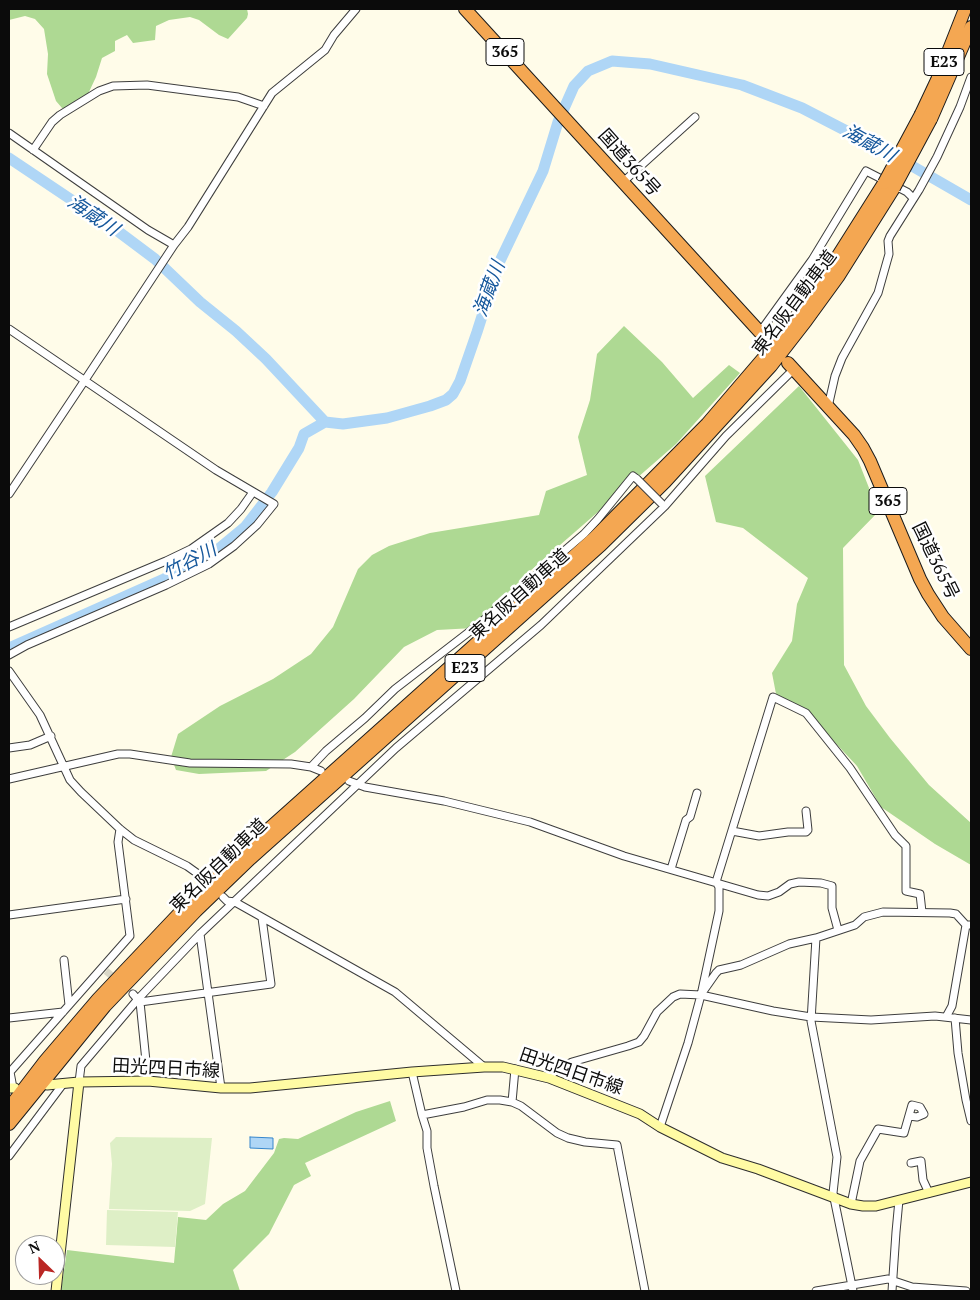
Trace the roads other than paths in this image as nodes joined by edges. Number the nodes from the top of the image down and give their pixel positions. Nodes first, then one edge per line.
1 (356, 9) edge
2 (465, 9) edge
3 (966, 9) edge
4 (971, 27) edge
5 (971, 77) edge
6 (264, 106) junction
7 (926, 116) junction
8 (695, 117) dead end
9 (9, 133) edge
10 (33, 150) junction
11 (623, 182) junction
12 (889, 185) junction
13 (913, 198) junction
14 (174, 245) junction
15 (9, 329) edge
16 (764, 336) joint
17 (791, 366) joint
18 (86, 380) junction
19 (828, 406) junction
20 (254, 492) junction
21 (9, 494) edge
22 (664, 505) junction
23 (9, 627) edge
24 (971, 649) edge
25 (9, 655) edge
26 (9, 671) edge
27 (51, 736) junction
28 (9, 748) edge
29 (311, 767) junction
30 (64, 768) junction
31 (321, 771) dead end
32 (9, 779) edge
33 (349, 781) dead end
34 (357, 784) junction
35 (697, 792) dead end
36 (806, 811) dead end
37 (120, 829) junction
38 (732, 831) junction
39 (671, 869) junction
40 (201, 876) dead end
41 (716, 882) junction
42 (223, 897) dead end
43 (126, 899) junction
44 (235, 902) junction
45 (922, 912) junction
46 (9, 915) edge
47 (262, 918) junction
48 (969, 925) edge
49 (838, 930) junction
50 (200, 934) junction
51 (816, 938) junction
52 (64, 960) dead end
53 (208, 992) junction
54 (701, 995) junction
55 (137, 998) junction
56 (69, 1005) junction
57 (64, 1012) junction
58 (946, 1016) junction
59 (811, 1017) junction
60 (9, 1018) edge
61 (955, 1018) junction
62 (971, 1020) edge
63 (484, 1067) junction
64 (516, 1069) junction
65 (10, 1070) edge
66 (412, 1072) junction
67 (549, 1078) junction
68 (79, 1082) junction
69 (148, 1082) junction
70 (62, 1084) junction
71 (47, 1085) dead end
72 (12, 1088) edge
73 (221, 1088) junction
74 (512, 1102) junction
75 (9, 1108) edge
76 (422, 1115) junction
77 (909, 1116) dead end
78 (971, 1121) edge
79 (9, 1124) edge
80 (660, 1127) junction
81 (9, 1156) edge
82 (911, 1163) dead end
83 (971, 1182) edge
84 (929, 1193) junction
85 (835, 1199) junction
86 (900, 1200) junction
87 (852, 1204) junction
88 (893, 1279) junction
89 (852, 1288) edge
90 (56, 1291) edge
91 (456, 1291) edge
92 (645, 1291) edge
93 (816, 1291) edge
94 (892, 1291) edge
95 (966, 1291) edge

1 - 6 street
2 - 11 highway, 国道365号 / 365
3 - 7 highway, 東名阪自動車道 / E23
4 - 7 highway, 東名阪自動車道 / E23
5 - 13 street
6 - 10 street
6 - 14 street
7 - 12 highway, 東名阪自動車道 / E23, bridge
8 - 11 street
9 - 10 street
10 - 14 street
11 - 16 highway, 国道365号 / 365
12 - 75 highway, 東名阪自動車道 / E23
12 - 79 highway, 東名阪自動車道 / E23
13 - 16 street
13 - 19 street
14 - 18 street
15 - 18 street
17 - 19 highway, 国道365号 / 365
17 - 22 street
18 - 20 street
18 - 21 street
19 - 24 highway, 国道365号 / 365
20 - 23 street
20 - 25 street
22 - 29 street, bridge
22 - 34 street
26 - 27 street
27 - 28 street
27 - 30 street
29 - 30 street
29 - 31 street
30 - 32 street
30 - 37 street
33 - 34 street
34 - 39 street
34 - 44 street
35 - 39 street
36 - 38 street
37 - 40 street
37 - 43 street
38 - 41 street
38 - 45 street
39 - 41 street
41 - 49 street
41 - 54 street
42 - 44 street
43 - 46 street
43 - 56 street
44 - 47 street
44 - 50 street
45 - 48 street
45 - 49 street
47 - 53 street
47 - 63 street
48 - 58 street
49 - 51 street
50 - 53 street
50 - 55 street
51 - 54 street
51 - 59 street
52 - 56 street
53 - 55 street
53 - 73 street
54 - 59 street
54 - 67 street
54 - 80 street
55 - 68 street
55 - 69 street
56 - 57 street
57 - 60 street
57 - 65 street
58 - 59 street
58 - 61 street
59 - 85 street
61 - 62 street
61 - 78 street
63 - 64 main road, 田光四日市線
63 - 66 main road, 田光四日市線
64 - 67 main road, 田光四日市線
64 - 74 street
65 - 72 street
66 - 73 main road, 田光四日市線
66 - 76 street
67 - 80 main road, 田光四日市線
68 - 69 main road, 田光四日市線
68 - 70 main road, 田光四日市線
68 - 90 main road
69 - 73 main road, 田光四日市線
70 - 71 main road, 田光四日市線
70 - 81 street
74 - 76 street
74 - 92 street
76 - 91 street
77 - 87 street
80 - 85 main road, 田光四日市線
82 - 84 street
83 - 84 main road, 田光四日市線
84 - 86 main road, 田光四日市線
85 - 87 main road, 田光四日市線
85 - 89 street
86 - 87 main road, 田光四日市線
86 - 88 street
88 - 89 street
88 - 94 street
88 - 95 street
89 - 93 street

